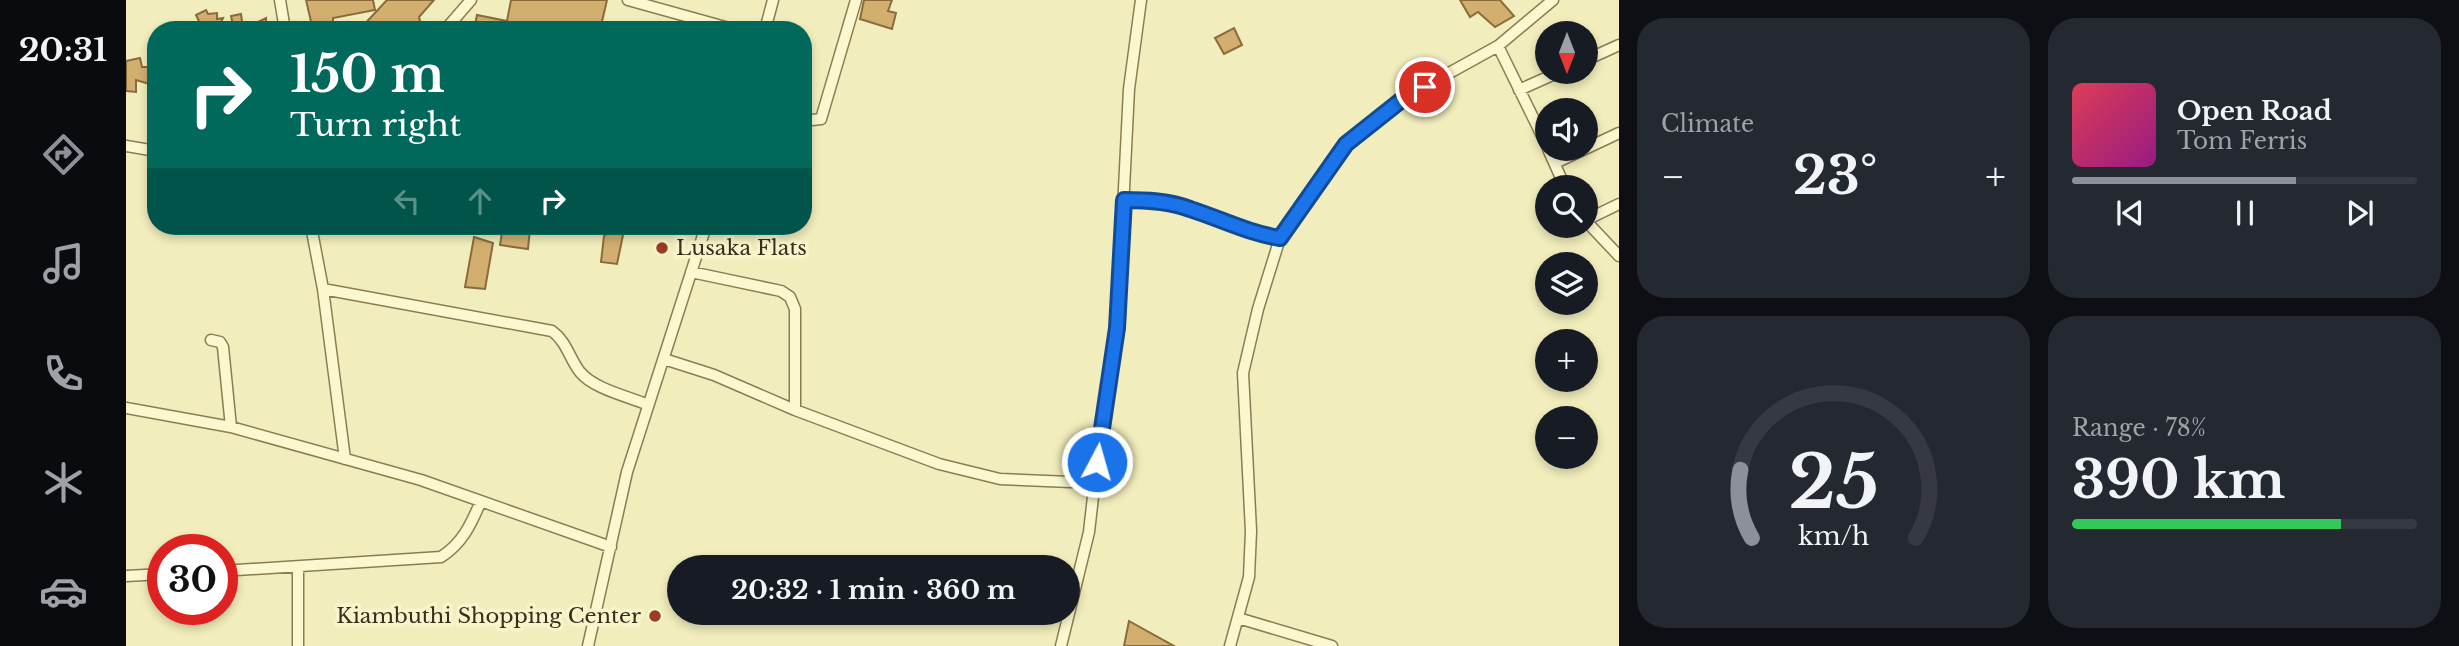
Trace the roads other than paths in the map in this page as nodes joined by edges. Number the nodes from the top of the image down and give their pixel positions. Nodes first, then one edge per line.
1 (279, 0) edge
2 (471, 0) edge
3 (628, 0) edge
4 (773, 0) edge
5 (856, 0) edge
6 (1141, 0) edge
7 (1553, 0) edge
8 (283, 21) edge
9 (453, 21) edge
10 (704, 21) edge
11 (767, 21) edge
12 (1619, 45) edge
13 (1498, 46) junction
14 (1598, 55) edge
15 (1535, 83) edge
16 (1520, 90) junction
17 (812, 120) edge
18 (1535, 121) edge
19 (1619, 133) edge
20 (126, 146) edge
21 (147, 150) edge
22 (1555, 163) joint
23 (1560, 175) edge
24 (1124, 200) junction
25 (1619, 204) edge
26 (1598, 214) edge
27 (1598, 233) edge
28 (314, 235) edge
29 (703, 235) edge
30 (1280, 238) junction
31 (1619, 256) edge
32 (691, 272) junction
33 (323, 289) junction
34 (211, 340) dead end
35 (664, 359) junction
36 (646, 404) junction
37 (126, 408) edge
38 (795, 410) junction
39 (231, 427) junction
40 (345, 458) junction
41 (1095, 484) junction
42 (481, 501) junction
43 (611, 547) junction
44 (298, 568) junction
45 (238, 570) edge
46 (147, 575) edge
47 (126, 576) edge
48 (1238, 618) junction
49 (298, 646) edge
50 (589, 646) edge
51 (1061, 646) edge
52 (1230, 646) edge
53 (1332, 646) edge

1 - 8 street
2 - 9 street
3 - 10 street
4 - 11 street
5 - 17 street
6 - 24 street
7 - 13 street
12 - 14 street
13 - 16 street
13 - 30 street
15 - 16 street
16 - 18 street
19 - 22 street
20 - 21 street
22 - 23 street
24 - 30 street
24 - 41 street
25 - 26 street
27 - 31 street
28 - 33 street
29 - 32 street
30 - 48 street
32 - 35 street
32 - 38 street
33 - 36 street
33 - 40 street
34 - 39 street
35 - 36 street
35 - 38 street
36 - 43 street
37 - 39 street
38 - 41 street
39 - 40 street
40 - 42 street
41 - 51 street
42 - 43 street
42 - 44 street
43 - 50 street
44 - 45 street
44 - 49 street
46 - 47 street
48 - 52 street
48 - 53 street

